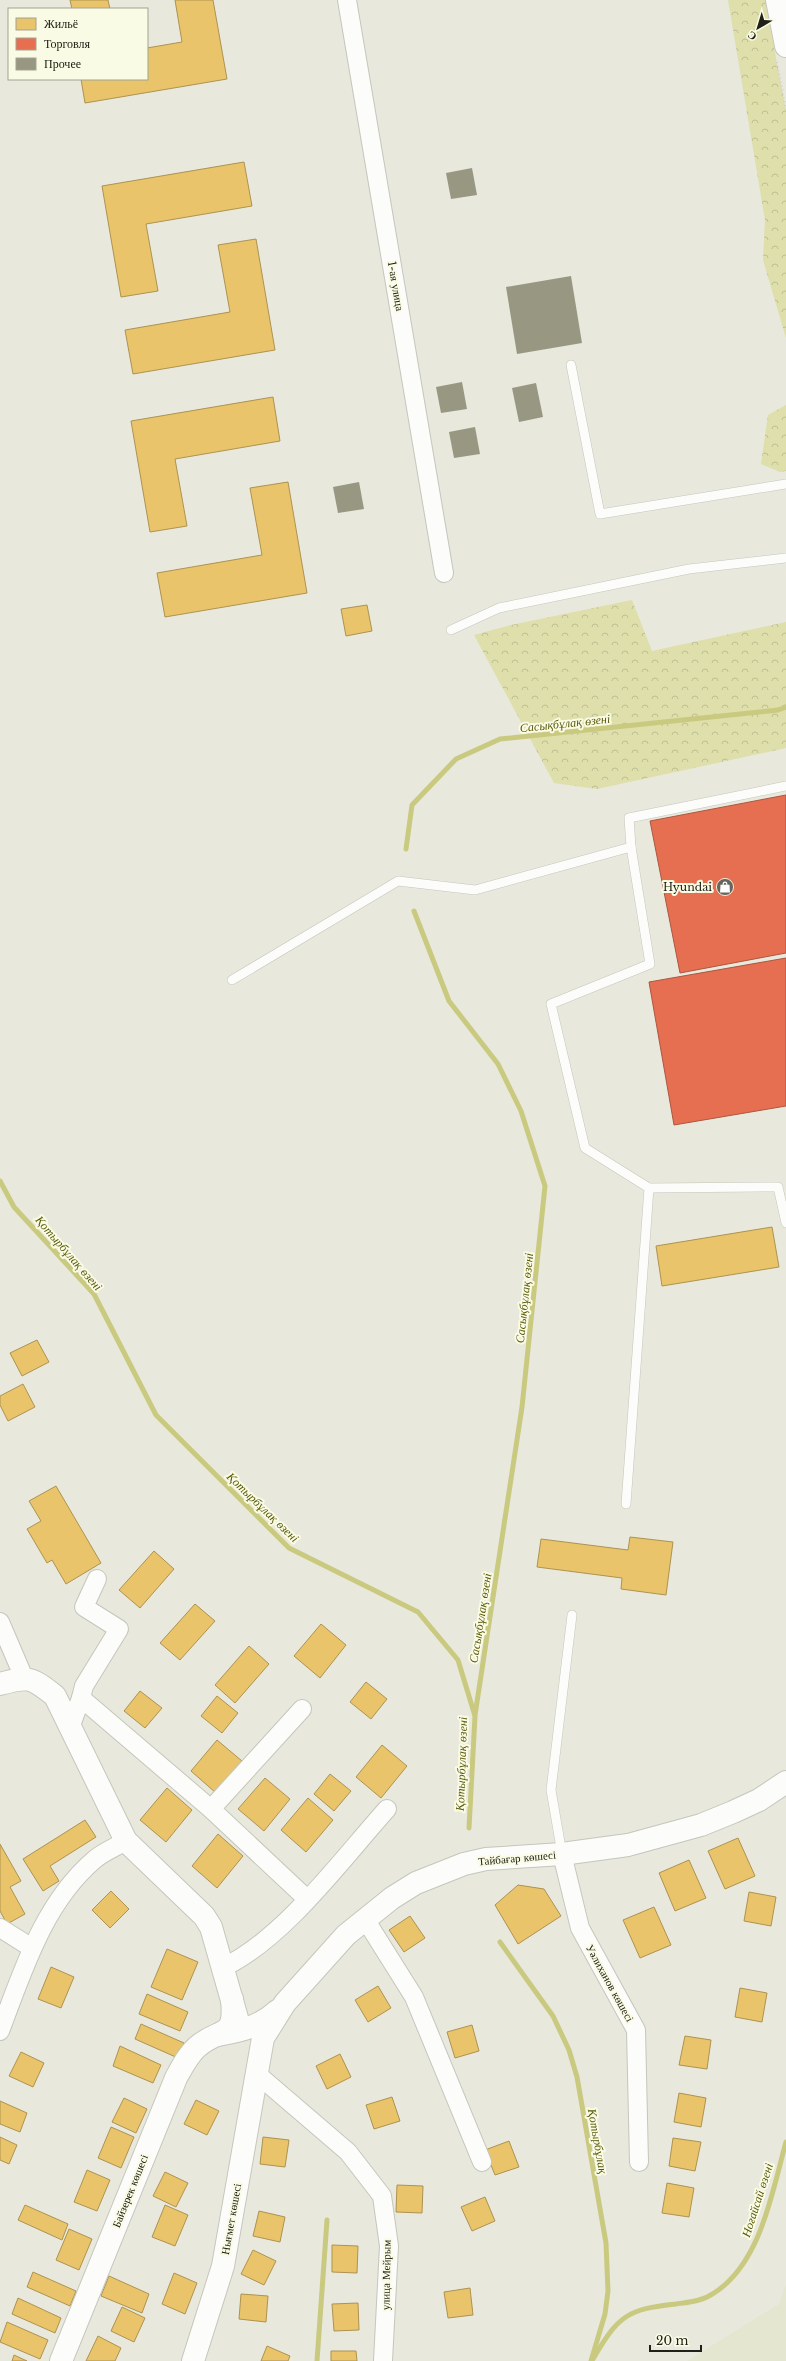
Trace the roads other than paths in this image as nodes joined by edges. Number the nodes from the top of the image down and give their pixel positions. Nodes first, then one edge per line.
1 (347, 0) edge
2 (777, 0) edge
3 (786, 46) edge
4 (571, 365) dead end
5 (786, 484) edge
6 (786, 558) edge
7 (444, 573) dead end
8 (450, 630) dead end
9 (786, 786) edge
10 (631, 847) junction
11 (232, 980) dead end
12 (649, 1188) junction
13 (786, 1223) edge
14 (626, 1504) dead end
15 (96, 1580) dead end
16 (572, 1615) dead end
17 (0, 1622) edge
18 (24, 1678) junction
19 (0, 1684) edge
20 (82, 1698) junction
21 (302, 1709) dead end
22 (70, 1728) junction
23 (781, 1788) edge
24 (212, 1809) junction
25 (387, 1809) dead end
26 (126, 1841) junction
27 (562, 1854) junction
28 (307, 1899) junction
29 (365, 1919) junction
30 (0, 1928) edge
31 (32, 1948) junction
32 (222, 1968) junction
33 (232, 1999) junction
34 (285, 2004) junction
35 (242, 2030) junction
36 (0, 2031) edge
37 (218, 2035) junction
38 (257, 2074) junction
39 (482, 2162) dead end
40 (639, 2162) dead end
41 (61, 2361) edge
42 (193, 2361) edge
43 (383, 2361) edge

1 - 7 street, 1-ая улица
2 - 3 main road
4 - 5 lane
6 - 8 lane
9 - 10 lane
10 - 11 lane
10 - 12 lane
12 - 13 lane
12 - 14 lane
15 - 20 street
16 - 27 lane
17 - 18 street
18 - 19 main road
18 - 22 main road
20 - 22 street
20 - 24 street
21 - 24 street
22 - 26 main road
23 - 27 main road, Тайбағар көшесі
24 - 28 street
25 - 28 street
26 - 31 street
26 - 32 main road
27 - 29 main road, Тайбағар көшесі
27 - 40 street, Уәлиханов көшесі
28 - 32 street
29 - 34 main road, Тайбағар көшесі
29 - 39 street
30 - 31 street
31 - 36 street
32 - 33 main road
33 - 34 main road
33 - 35 main road
33 - 37 main road
34 - 35 main road
34 - 38 main road, Нығмет көшесі
35 - 37 main road
35 - 38 main road
37 - 41 main road, Байзерек көшесі
38 - 42 main road, Нығмет көшесі
38 - 43 street, улица Мейрым

